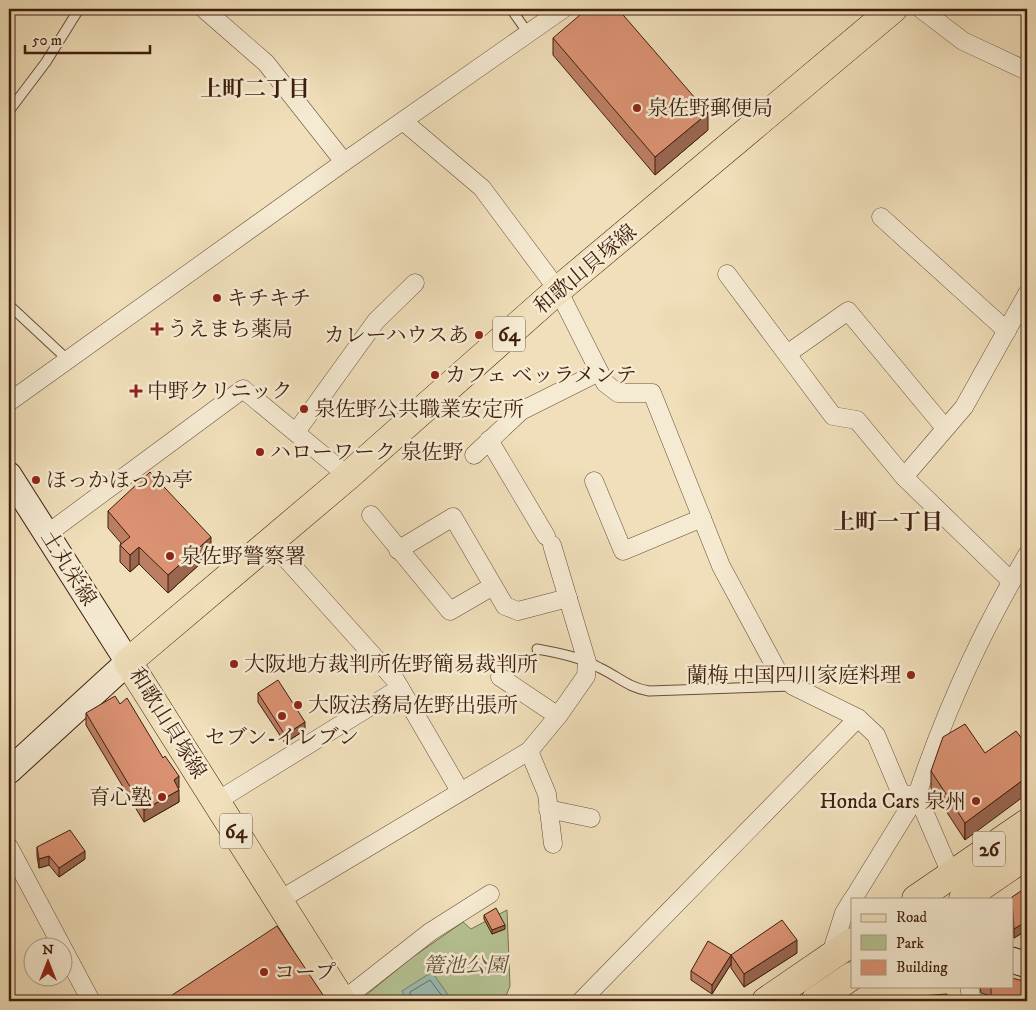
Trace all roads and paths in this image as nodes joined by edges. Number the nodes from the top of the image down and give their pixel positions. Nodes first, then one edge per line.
1 (79, 9) edge
2 (204, 9) edge
3 (511, 9) edge
4 (563, 9) edge
5 (893, 9) edge
6 (921, 9) edge
7 (528, 33) junction
8 (1027, 71) edge
9 (9, 111) edge
10 (403, 121) junction
11 (344, 162) junction
12 (881, 217) dead end
13 (727, 274) dead end
14 (415, 283) dead end
15 (558, 290) junction
16 (1027, 294) edge
17 (9, 305) edge
18 (1007, 331) junction
19 (787, 354) junction
20 (68, 360) junction
21 (599, 372) junction
22 (9, 402) edge
23 (945, 428) junction
24 (296, 432) junction
25 (489, 440) junction
26 (474, 454) dead end
27 (9, 475) edge
28 (348, 476) junction
29 (904, 477) junction
30 (594, 481) dead end
31 (372, 515) dead end
32 (702, 518) junction
33 (47, 534) junction
34 (271, 542) junction
35 (398, 550) junction
36 (1027, 555) edge
37 (1011, 581) junction
38 (493, 586) junction
39 (568, 598) junction
40 (537, 649) dead end
41 (128, 662) junction
42 (587, 662) junction
43 (500, 677) dead end
44 (793, 686) junction
45 (400, 688) junction
46 (558, 716) junction
47 (858, 718) junction
48 (529, 751) junction
49 (9, 771) edge
50 (460, 791) junction
51 (917, 795) junction
52 (217, 801) junction
53 (548, 809) junction
54 (591, 818) dead end
55 (1027, 823) edge
56 (553, 844) dead end
57 (9, 847) edge
58 (1027, 855) edge
59 (953, 887) edge
60 (490, 894) dead end
61 (854, 898) edge
62 (919, 898) edge
63 (964, 898) edge
64 (278, 901) junction
65 (851, 903) edge
66 (851, 943) edge
67 (830, 958) junction
68 (1014, 961) edge
69 (1027, 965) edge
70 (851, 977) edge
71 (969, 988) edge
72 (91, 1001) edge
73 (342, 1001) edge
74 (581, 1001) edge
75 (766, 1001) edge
76 (816, 1001) edge
77 (972, 1001) edge

1 - 9 lane
2 - 11 street
3 - 7 lane
4 - 7 street
5 - 15 main road, 和歌山貝塚線 / 64
6 - 8 street
7 - 10 street
10 - 11 street
10 - 15 street
11 - 20 street
12 - 18 street
13 - 19 street
14 - 24 street
15 - 21 street
15 - 28 main road, 和歌山貝塚線 / 64
16 - 18 street
17 - 20 lane
18 - 23 street
19 - 23 street
19 - 29 street
20 - 22 street
21 - 25 street
21 - 32 street
23 - 29 street
24 - 28 street
24 - 33 street
25 - 26 street
25 - 39 street
27 - 33 main road, 土丸栄線
28 - 34 main road, 和歌山貝塚線 / 64
29 - 37 street
30 - 32 street
31 - 35 street
32 - 44 street
33 - 41 main road, 土丸栄線
34 - 41 main road, 和歌山貝塚線 / 64
34 - 45 street
35 - 38 street
35 - 38 street
36 - 37 street
37 - 51 street
38 - 39 street
39 - 42 street
40 - 42 lane
41 - 49 main road
41 - 52 main road, 和歌山貝塚線 / 64
42 - 44 lane
42 - 46 street
43 - 46 street
44 - 47 street
45 - 50 street
45 - 52 street
46 - 48 street
47 - 51 street
47 - 74 street
48 - 50 street
48 - 53 street
50 - 64 street
51 - 59 street
51 - 61 street
52 - 64 main road, 和歌山貝塚線 / 64
53 - 54 street
53 - 56 street
55 - 59 main road, 26
57 - 72 street
58 - 63 main road, 26
59 - 62 main road, 26
60 - 73 street
64 - 73 main road, 和歌山貝塚線 / 64
65 - 67 street
66 - 67 main road
67 - 75 main road
68 - 69 main road
70 - 76 main road
71 - 77 street

